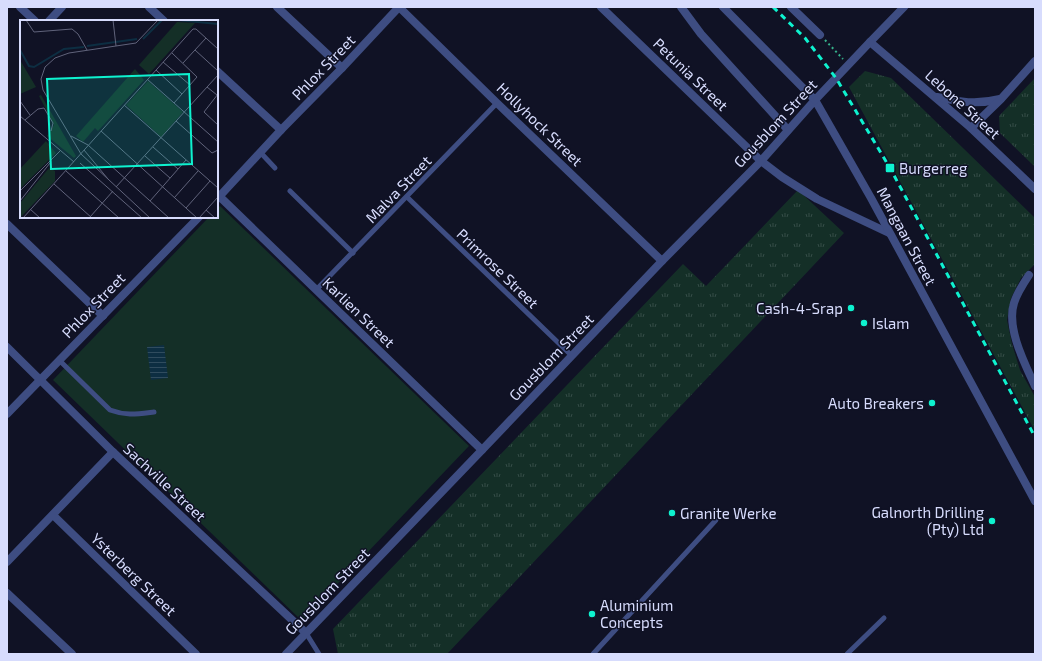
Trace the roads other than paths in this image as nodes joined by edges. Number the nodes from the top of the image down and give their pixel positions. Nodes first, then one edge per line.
1 (20, 7) edge
2 (62, 7) edge
3 (149, 7) edge
4 (277, 7) edge
5 (399, 7) edge
6 (601, 7) edge
7 (681, 7) edge
8 (723, 7) edge
9 (791, 7) edge
10 (904, 7) edge
11 (34, 20) edge
12 (50, 20) edge
13 (163, 20) edge
14 (820, 35) road end
15 (870, 42) junction
16 (1035, 61) edge
17 (342, 68) junction
18 (218, 72) edge
19 (935, 96) junction
20 (1001, 99) junction
21 (815, 100) junction
22 (497, 103) junction
23 (971, 128) junction
24 (281, 130) junction
25 (788, 130) junction
26 (260, 152) junction
27 (761, 161) junction
28 (275, 168) dead end
29 (1035, 189) edge
30 (290, 191) dead end
31 (218, 197) edge
32 (406, 197) junction
33 (198, 218) edge
34 (7, 224) edge
35 (889, 233) junction
36 (353, 253) junction
37 (662, 261) junction
38 (1029, 275) dead end
39 (316, 290) junction
40 (103, 316) junction
41 (7, 347) edge
42 (572, 356) junction
43 (59, 360) junction
44 (40, 379) junction
45 (1035, 386) edge
46 (154, 412) dead end
47 (7, 414) edge
48 (482, 450) junction
49 (113, 452) junction
50 (1035, 501) edge
51 (53, 515) junction
52 (716, 520) dead end
53 (7, 562) edge
54 (7, 593) edge
55 (884, 618) dead end
56 (306, 633) junction
57 (72, 654) edge
58 (196, 654) edge
59 (286, 654) edge
60 (319, 654) edge
61 (593, 654) edge
62 (847, 654) edge

1 - 11 street
2 - 12 street
3 - 13 street
4 - 17 street
5 - 17 street, Phlox Street
5 - 22 street, Hollyhock Street
6 - 27 street, Petunia Street
7 - 25 street
8 - 21 street, Mangaan Street
9 - 14 street
10 - 15 street, Gousblom Street
15 - 19 street, Lebone Street
15 - 21 street, Gousblom Street
16 - 20 street
17 - 24 street, Phlox Street
18 - 24 street
19 - 20 street
19 - 23 street, Lebone Street
20 - 23 street
21 - 25 street, Gousblom Street
21 - 35 street, Mangaan Street
22 - 32 lane, Malva Street
22 - 37 street, Hollyhock Street
23 - 29 street, Lebone Street
24 - 26 street, Phlox Street
25 - 27 street, Gousblom Street
26 - 28 lane
26 - 31 street, Phlox Street
27 - 35 street, Petunia Street
27 - 37 street, Gousblom Street
30 - 36 lane
31 - 39 street, Karlien Street
32 - 36 lane, Malva Street
32 - 42 lane, Primrose Street
33 - 40 street, Phlox Street
34 - 40 street
35 - 50 street, Mangaan Street
36 - 39 lane, Malva Street
37 - 42 street, Gousblom Street
38 - 45 street
39 - 48 street, Karlien Street
40 - 43 street, Phlox Street
41 - 44 street, Sachville Street
42 - 48 street, Gousblom Street
43 - 44 street, Phlox Street
43 - 46 lane
44 - 47 street, Phlox Street
44 - 49 street, Sachville Street
48 - 56 street, Gousblom Street
49 - 51 street
49 - 56 street, Sachville Street
51 - 53 street
51 - 58 street, Ysterberg Street
52 - 61 lane
54 - 57 street
55 - 62 lane
56 - 59 street, Gousblom Street
56 - 60 lane

